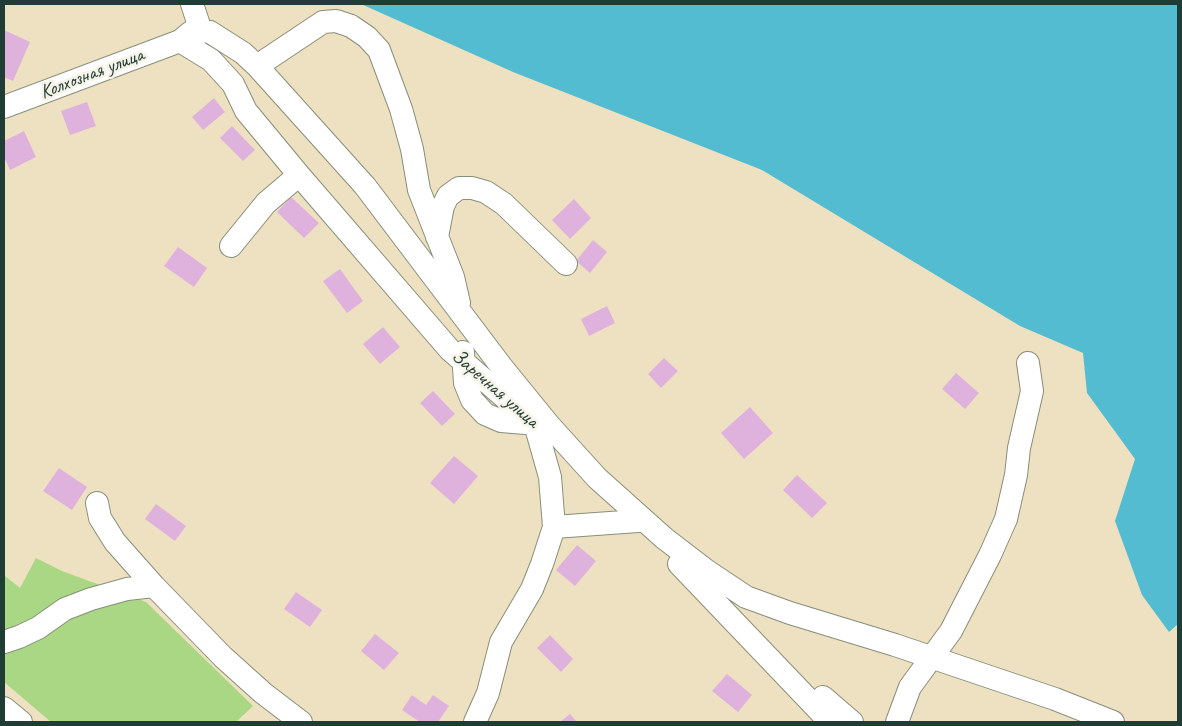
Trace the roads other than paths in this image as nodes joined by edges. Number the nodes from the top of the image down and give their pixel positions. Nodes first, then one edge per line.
1 (192, 4) edge
2 (201, 30) junction
3 (180, 41) junction
4 (257, 66) junction
5 (4, 107) edge
6 (299, 175) junction
7 (437, 237) junction
8 (231, 246) dead end
9 (566, 264) dead end
10 (461, 313) junction
11 (464, 362) junction
12 (1028, 363) dead end
13 (542, 425) junction
14 (597, 478) junction
15 (97, 503) dead end
16 (638, 521) junction
17 (554, 527) junction
18 (154, 586) junction
19 (746, 634) junction
20 (4, 642) edge
21 (933, 658) junction
22 (4, 708) edge
23 (21, 722) edge
24 (301, 722) edge
25 (475, 722) edge
26 (830, 722) edge
27 (852, 722) edge
28 (897, 722) edge
29 (1113, 722) edge

1 - 2 street
2 - 3 street, Колхозная улица
2 - 4 street
3 - 5 street, Колхозная улица
3 - 6 street, Заречная улица
4 - 7 street
4 - 10 street
6 - 8 street
6 - 11 street, Заречная улица
7 - 9 street
7 - 10 street
10 - 11 street
10 - 13 street
11 - 13 street, Заречная улица
12 - 21 street
13 - 14 street, Заречная улица
13 - 17 street
14 - 16 street, Заречная улица
14 - 21 street
15 - 18 street
16 - 17 street
16 - 19 street, Заречная улица
17 - 25 street
18 - 20 street
18 - 24 street
19 - 26 street, Заречная улица
19 - 27 street
21 - 28 street
21 - 29 street
22 - 23 street

